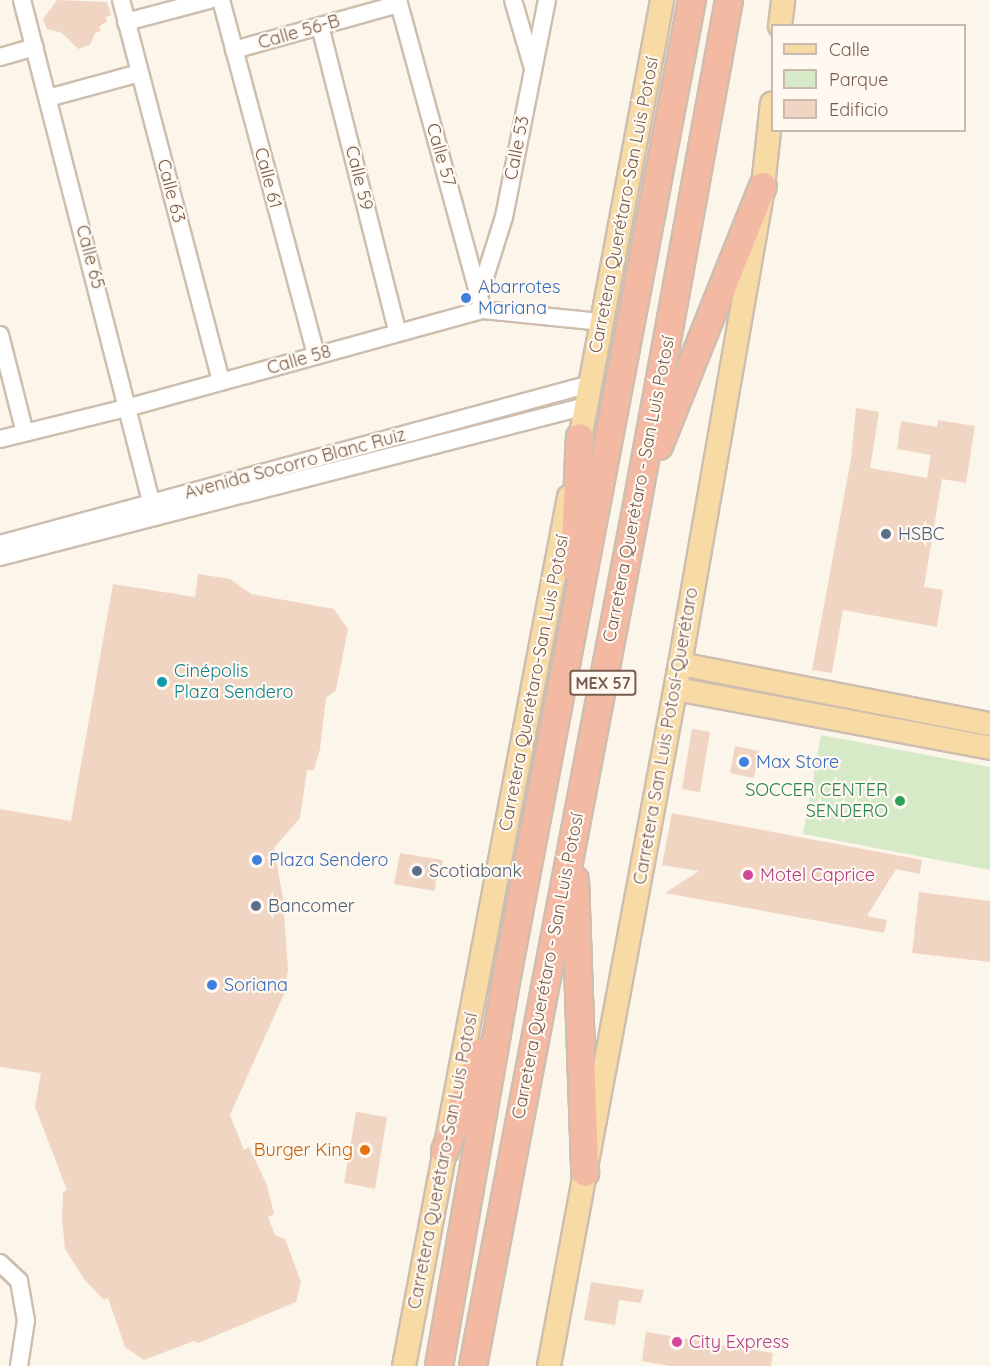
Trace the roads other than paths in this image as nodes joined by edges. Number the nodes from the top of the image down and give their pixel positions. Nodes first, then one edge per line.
1 (22, 0) edge
2 (121, 0) edge
3 (209, 0) edge
4 (220, 0) edge
5 (513, 0) edge
6 (547, 0) edge
7 (663, 0) edge
8 (693, 0) edge
9 (729, 0) edge
10 (783, 0) edge
11 (398, 2) edge
12 (126, 22) junction
13 (780, 24) edge
14 (320, 26) junction
15 (35, 47) junction
16 (234, 50) junction
17 (0, 57) edge
18 (533, 69) junction
19 (140, 73) junction
20 (48, 98) junction
21 (771, 112) edge
22 (763, 186) junction
23 (481, 302) junction
24 (602, 322) junction
25 (397, 331) junction
26 (0, 335) edge
27 (316, 355) junction
28 (221, 382) junction
29 (588, 395) junction
30 (527, 402) junction
31 (130, 407) junction
32 (531, 419) junction
33 (25, 433) junction
34 (580, 437) junction
35 (0, 439) edge
36 (638, 500) junction
37 (153, 508) junction
38 (0, 544) edge
39 (0, 557) edge
40 (570, 651) junction
41 (680, 664) junction
42 (811, 688) junction
43 (676, 689) junction
44 (807, 714) junction
45 (990, 724) edge
46 (990, 748) edge
47 (574, 833) junction
48 (504, 992) junction
49 (445, 1151) junction
50 (585, 1173) junction
51 (0, 1263) edge
52 (19, 1366) edge
53 (404, 1366) edge
54 (439, 1366) edge
55 (473, 1366) edge
56 (549, 1366) edge

1 - 15 street, Calle 65
2 - 12 street, Calle 63
3 - 12 street
4 - 16 street, Calle 61
5 - 18 street
6 - 18 street, Calle 53
7 - 24 main road, Carretera Querétaro-San Luis Potosí
8 - 40 highway, Carretera Querétaro - San Luis Potosí / MEX 57
9 - 36 highway, Carretera Querétaro - San Luis Potosí / MEX 57
10 - 13 main road
11 - 14 street, Calle 56-B
11 - 23 street, Calle 57
12 - 19 street, Calle 63
14 - 16 street, Calle 56-B
14 - 25 street, Calle 59
15 - 17 street
15 - 20 street, Calle 65
16 - 27 street, Calle 61
18 - 23 street, Calle 53
19 - 20 street
19 - 28 street, Calle 63
20 - 31 street, Calle 65
21 - 22 main road, Carretera San Luis Potosí-Querétaro
22 - 36 highway
22 - 41 main road, Carretera San Luis Potosí-Querétaro
23 - 24 street, Calle 58
23 - 25 street, Calle 58
24 - 29 main road, Carretera Querétaro-San Luis Potosí
25 - 27 street, Calle 58
26 - 33 street
27 - 28 street, Calle 58
28 - 31 street, Calle 58
29 - 30 street, Avenida Socorro Blanc Ruiz
29 - 32 street, Avenida Socorro Blanc Ruiz
29 - 34 main road, Carretera Querétaro-San Luis Potosí
30 - 32 street
30 - 37 street, Avenida Socorro Blanc Ruiz
31 - 33 street, Calle 58
31 - 37 street, Calle 65
32 - 37 street, Avenida Socorro Blanc Ruiz
33 - 35 street, Calle 58
34 - 40 highway
34 - 49 main road, Carretera Querétaro-San Luis Potosí
36 - 47 highway, Carretera Querétaro - San Luis Potosí / MEX 57
37 - 38 street, Avenida Socorro Blanc Ruiz
37 - 39 street, Avenida Socorro Blanc Ruiz
40 - 48 highway, Carretera Querétaro - San Luis Potosí / MEX 57
41 - 42 main road
41 - 43 main road, Carretera San Luis Potosí-Querétaro
42 - 44 main road
42 - 45 main road
43 - 44 main road
43 - 50 main road, Carretera San Luis Potosí-Querétaro
44 - 46 main road
47 - 50 highway
47 - 55 highway, Carretera Querétaro - San Luis Potosí / MEX 57
48 - 49 highway
48 - 54 highway, Carretera Querétaro - San Luis Potosí / MEX 57
49 - 53 main road, Carretera Querétaro-San Luis Potosí
50 - 56 main road, Carretera San Luis Potosí-Querétaro
51 - 52 street

